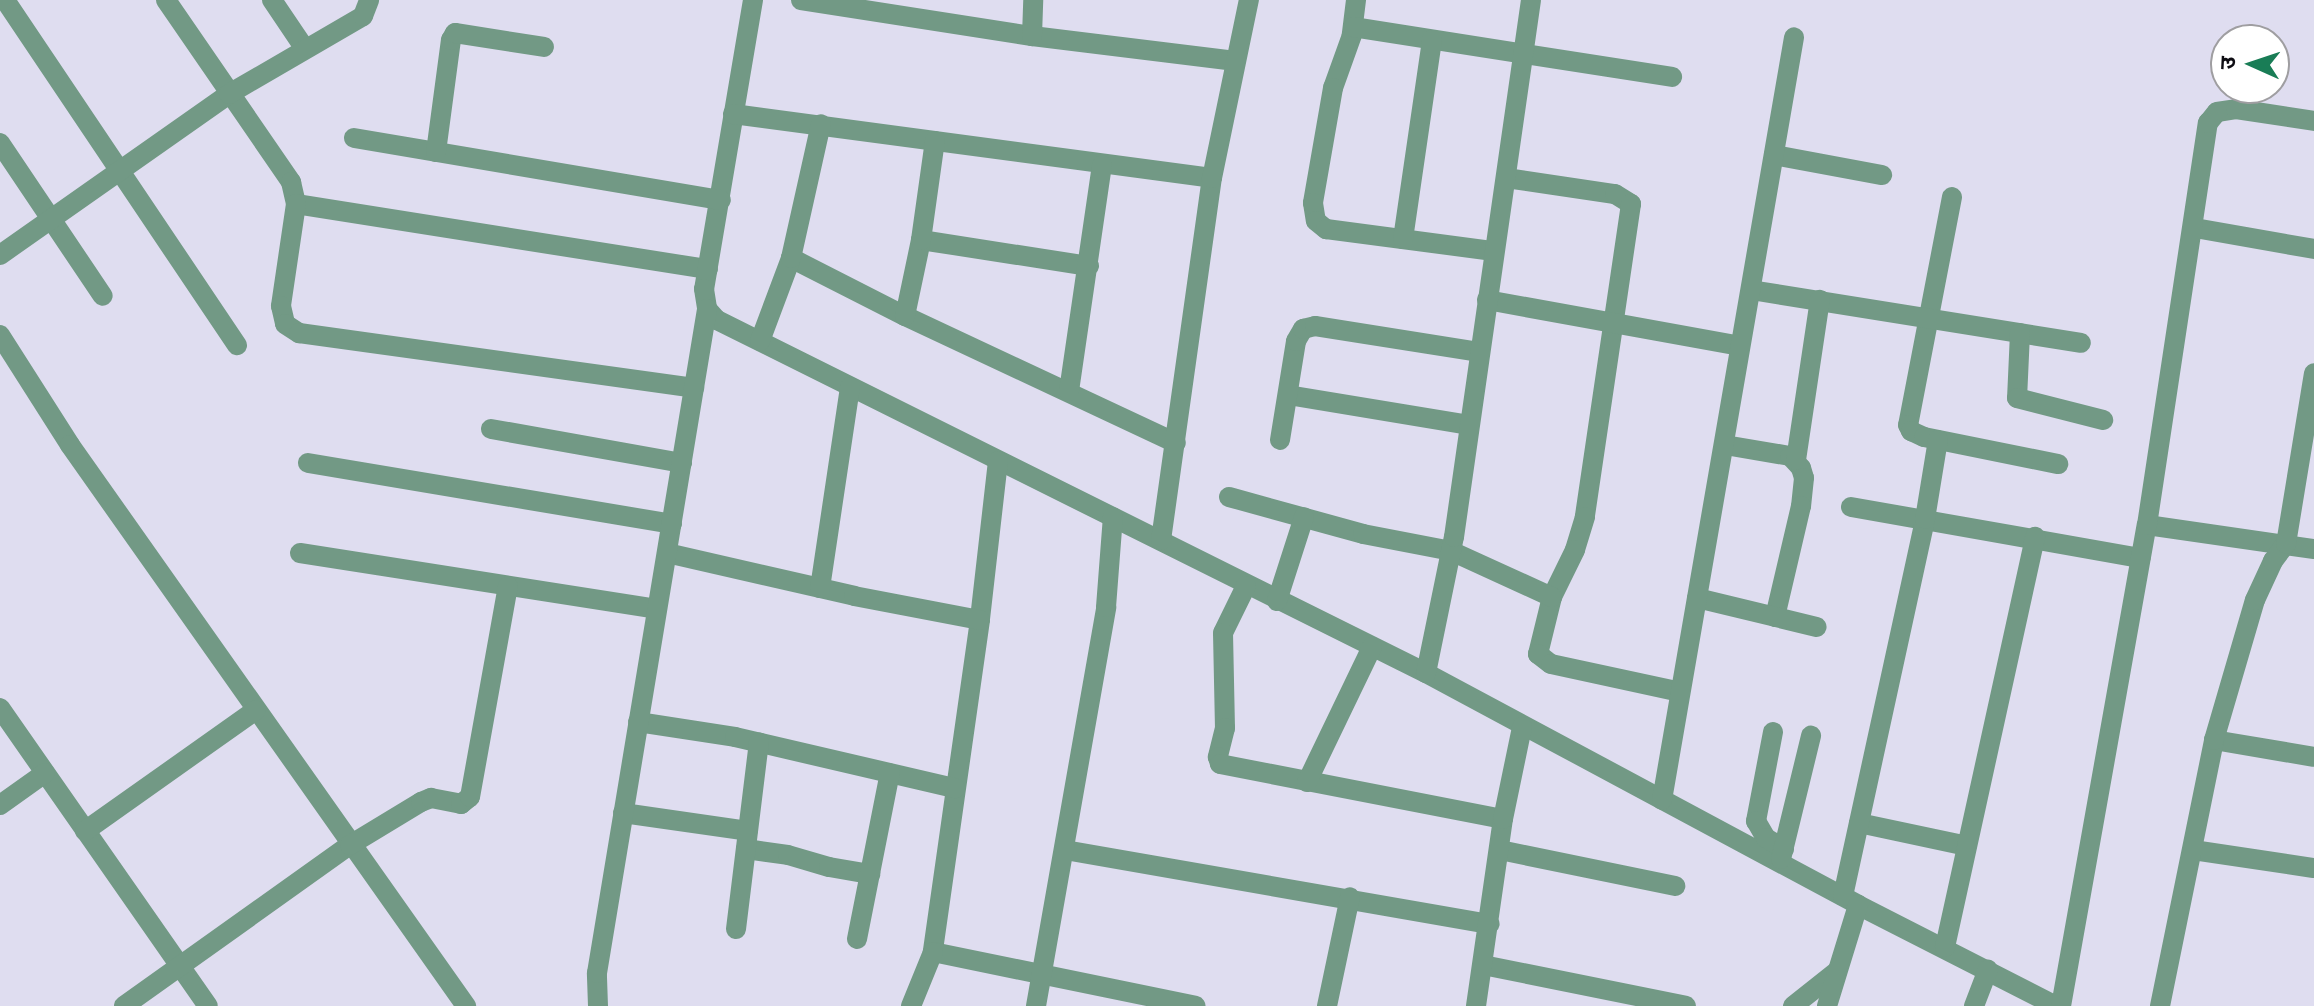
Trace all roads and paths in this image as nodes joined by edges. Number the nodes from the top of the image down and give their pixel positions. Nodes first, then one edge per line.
1 (5, 0) edge
2 (166, 0) edge
3 (272, 0) edge
4 (369, 0) edge
5 (753, 0) edge
6 (801, 0) edge
7 (1033, 0) edge
8 (1249, 0) edge
9 (1356, 0) edge
10 (1531, 0) edge
11 (852, 4) edge
12 (1353, 27) junction
13 (1032, 36) junction
14 (1794, 37) dead end
15 (1432, 40) junction
16 (544, 47) dead end
17 (305, 49) junction
18 (1524, 56) junction
19 (1235, 61) junction
20 (1672, 77) dead end
21 (229, 94) junction
22 (733, 114) junction
23 (2314, 121) edge
24 (821, 124) junction
25 (354, 138) dead end
26 (935, 141) junction
27 (0, 143) edge
28 (436, 152) junction
29 (1774, 155) junction
30 (1102, 165) junction
31 (119, 171) junction
32 (1882, 175) dead end
33 (1212, 178) junction
34 (1506, 178) junction
35 (1952, 197) dead end
36 (721, 200) junction
37 (296, 204) junction
38 (51, 219) junction
39 (2195, 228) junction
40 (1403, 239) junction
41 (921, 240) junction
42 (2314, 249) edge
43 (1494, 251) junction
44 (0, 255) edge
45 (791, 258) junction
46 (1089, 266) junction
47 (708, 269) junction
48 (1751, 290) junction
49 (103, 296) dead end
50 (1487, 300) junction
51 (1820, 300) junction
52 (707, 309) junction
53 (905, 316) junction
54 (1930, 318) junction
55 (1611, 323) junction
56 (2020, 333) junction
57 (0, 335) edge
58 (760, 341) junction
59 (2081, 343) dead end
60 (237, 345) dead end
61 (1740, 346) junction
62 (1480, 352) junction
63 (2314, 373) edge
64 (850, 387) junction
65 (694, 388) junction
66 (1069, 391) junction
67 (1288, 395) junction
68 (2103, 420) dead end
69 (1469, 425) junction
70 (491, 429) dead end
71 (1280, 440) dead end
72 (1938, 440) junction
73 (1176, 443) junction
74 (1725, 445) junction
75 (1796, 460) junction
76 (998, 461) junction
77 (308, 463) dead end
78 (682, 463) junction
79 (2058, 464) dead end
80 (1229, 497) dead end
81 (1851, 507) dead end
82 (1113, 517) junction
83 (1304, 517) junction
84 (1925, 519) junction
85 (672, 524) junction
86 (2147, 525) junction
87 (2035, 537) junction
88 (1161, 540) junction
89 (2286, 544) junction
90 (2314, 549) edge
91 (1451, 551) junction
92 (300, 553) dead end
93 (667, 553) junction
94 (2141, 558) junction
95 (508, 586) junction
96 (1246, 586) junction
97 (820, 588) junction
98 (1552, 597) junction
99 (1697, 598) junction
100 (1277, 601) junction
101 (657, 609) junction
102 (1775, 617) junction
103 (980, 620) junction
104 (1817, 627) dead end
105 (1372, 647) junction
106 (1426, 673) junction
107 (1680, 692) junction
108 (0, 708) edge
109 (256, 710) junction
110 (638, 722) junction
111 (1522, 727) junction
112 (1773, 732) dead end
113 (1811, 736) dead end
114 (2214, 740) junction
115 (759, 742) junction
116 (2314, 757) edge
117 (45, 773) junction
118 (890, 773) junction
119 (1307, 782) junction
120 (955, 788) junction
121 (1662, 800) junction
122 (0, 805) edge
123 (623, 813) junction
124 (1503, 819) junction
125 (1859, 823) junction
126 (85, 831) junction
127 (747, 840) junction
128 (350, 845) junction
129 (1967, 846) junction
130 (1065, 850) junction
131 (1500, 850) junction
132 (2193, 850) junction
133 (1782, 856) junction
134 (2314, 868) edge
135 (870, 874) junction
136 (1675, 886) dead end
137 (1350, 897) junction
138 (1850, 901) junction
139 (1490, 924) junction
140 (736, 929) dead end
141 (857, 939) dead end
142 (1945, 947) junction
143 (933, 952) junction
144 (1483, 965) junction
145 (181, 967) junction
146 (1988, 970) junction
147 (1836, 972) junction
148 (1043, 973) junction
149 (124, 1006) edge
150 (208, 1006) edge
151 (466, 1006) edge
152 (598, 1006) edge
153 (911, 1006) edge
154 (1036, 1006) edge
155 (1196, 1006) edge
156 (1327, 1006) edge
157 (1476, 1006) edge
158 (1686, 1006) edge
159 (1793, 1006) edge
160 (1827, 1006) edge
161 (1974, 1006) edge
162 (2059, 1006) edge
163 (2160, 1006) edge

1 - 31 street
2 - 21 street
3 - 17 street
4 - 17 street
5 - 22 street
6 - 11 street
7 - 13 street
8 - 19 street
9 - 12 street
10 - 18 street
11 - 13 street
12 - 15 street
12 - 40 street
13 - 19 street
14 - 29 street
15 - 18 street
15 - 40 street
16 - 28 street
17 - 21 street
18 - 20 street
18 - 34 street
19 - 33 street
21 - 31 street
21 - 37 street
22 - 24 street
22 - 36 street
23 - 39 street
24 - 26 street
24 - 45 street
25 - 28 street
26 - 30 street
26 - 41 street
27 - 38 street
28 - 36 street
29 - 32 street
29 - 48 street
30 - 33 street
30 - 46 street
31 - 38 street
31 - 60 street
33 - 73 street
34 - 43 street
34 - 55 street
35 - 54 street
36 - 47 street
37 - 47 street
37 - 65 street
38 - 44 street
38 - 49 street
39 - 42 street
39 - 86 street
40 - 43 street
41 - 46 street
41 - 53 street
43 - 50 street
45 - 53 street
45 - 58 street
46 - 66 street
47 - 52 street
48 - 51 street
48 - 61 street
50 - 55 street
50 - 62 street
51 - 54 street
51 - 75 street
52 - 58 street
52 - 65 street
53 - 66 street
54 - 56 street
54 - 72 street
55 - 61 street
55 - 98 street
56 - 59 street
56 - 68 street
57 - 109 street
58 - 64 street
61 - 74 street
62 - 67 street
62 - 69 street
63 - 89 street
64 - 76 street
64 - 97 street
65 - 78 street
66 - 73 street
67 - 69 street
67 - 71 street
69 - 91 street
70 - 78 street
72 - 79 street
72 - 84 street
73 - 88 street
74 - 75 street
74 - 99 street
75 - 102 street
76 - 82 street
76 - 103 street
77 - 85 street
78 - 85 street
80 - 83 street
81 - 84 street
82 - 88 street
82 - 130 street
83 - 91 street
83 - 100 street
84 - 87 street
84 - 125 street
85 - 93 street
86 - 89 street
86 - 94 street
87 - 94 street
87 - 129 street
88 - 96 street
89 - 90 street
89 - 114 street
91 - 98 street
91 - 106 street
92 - 95 street
93 - 97 street
93 - 101 street
94 - 162 street
95 - 101 street
95 - 128 street
96 - 100 street
96 - 119 street
97 - 103 street
98 - 107 street
99 - 102 street
99 - 107 street
100 - 105 street
101 - 110 street
102 - 104 street
103 - 120 street
105 - 106 street
105 - 119 street
106 - 111 street
107 - 121 street
108 - 117 street
109 - 126 street
109 - 128 street
110 - 115 street
110 - 123 street
111 - 121 street
111 - 124 street
112 - 133 street
113 - 133 street
114 - 116 street
114 - 132 street
115 - 118 street
115 - 127 street
117 - 122 street
117 - 126 street
118 - 120 street
118 - 135 street
119 - 124 street
120 - 143 street
121 - 133 street
123 - 127 street
123 - 152 street
124 - 131 street
125 - 129 street
125 - 138 street
126 - 145 street
127 - 135 street
127 - 140 street
128 - 145 street
128 - 151 street
129 - 142 street
130 - 137 street
130 - 148 street
131 - 136 street
131 - 139 street
132 - 134 street
132 - 163 street
133 - 138 street
135 - 141 street
137 - 139 street
137 - 156 street
138 - 142 street
138 - 147 street
139 - 144 street
142 - 146 street
143 - 148 street
143 - 153 street
144 - 157 street
144 - 158 street
145 - 149 street
145 - 150 street
146 - 161 street
146 - 162 street
147 - 159 street
147 - 160 street
148 - 154 street
148 - 155 street

